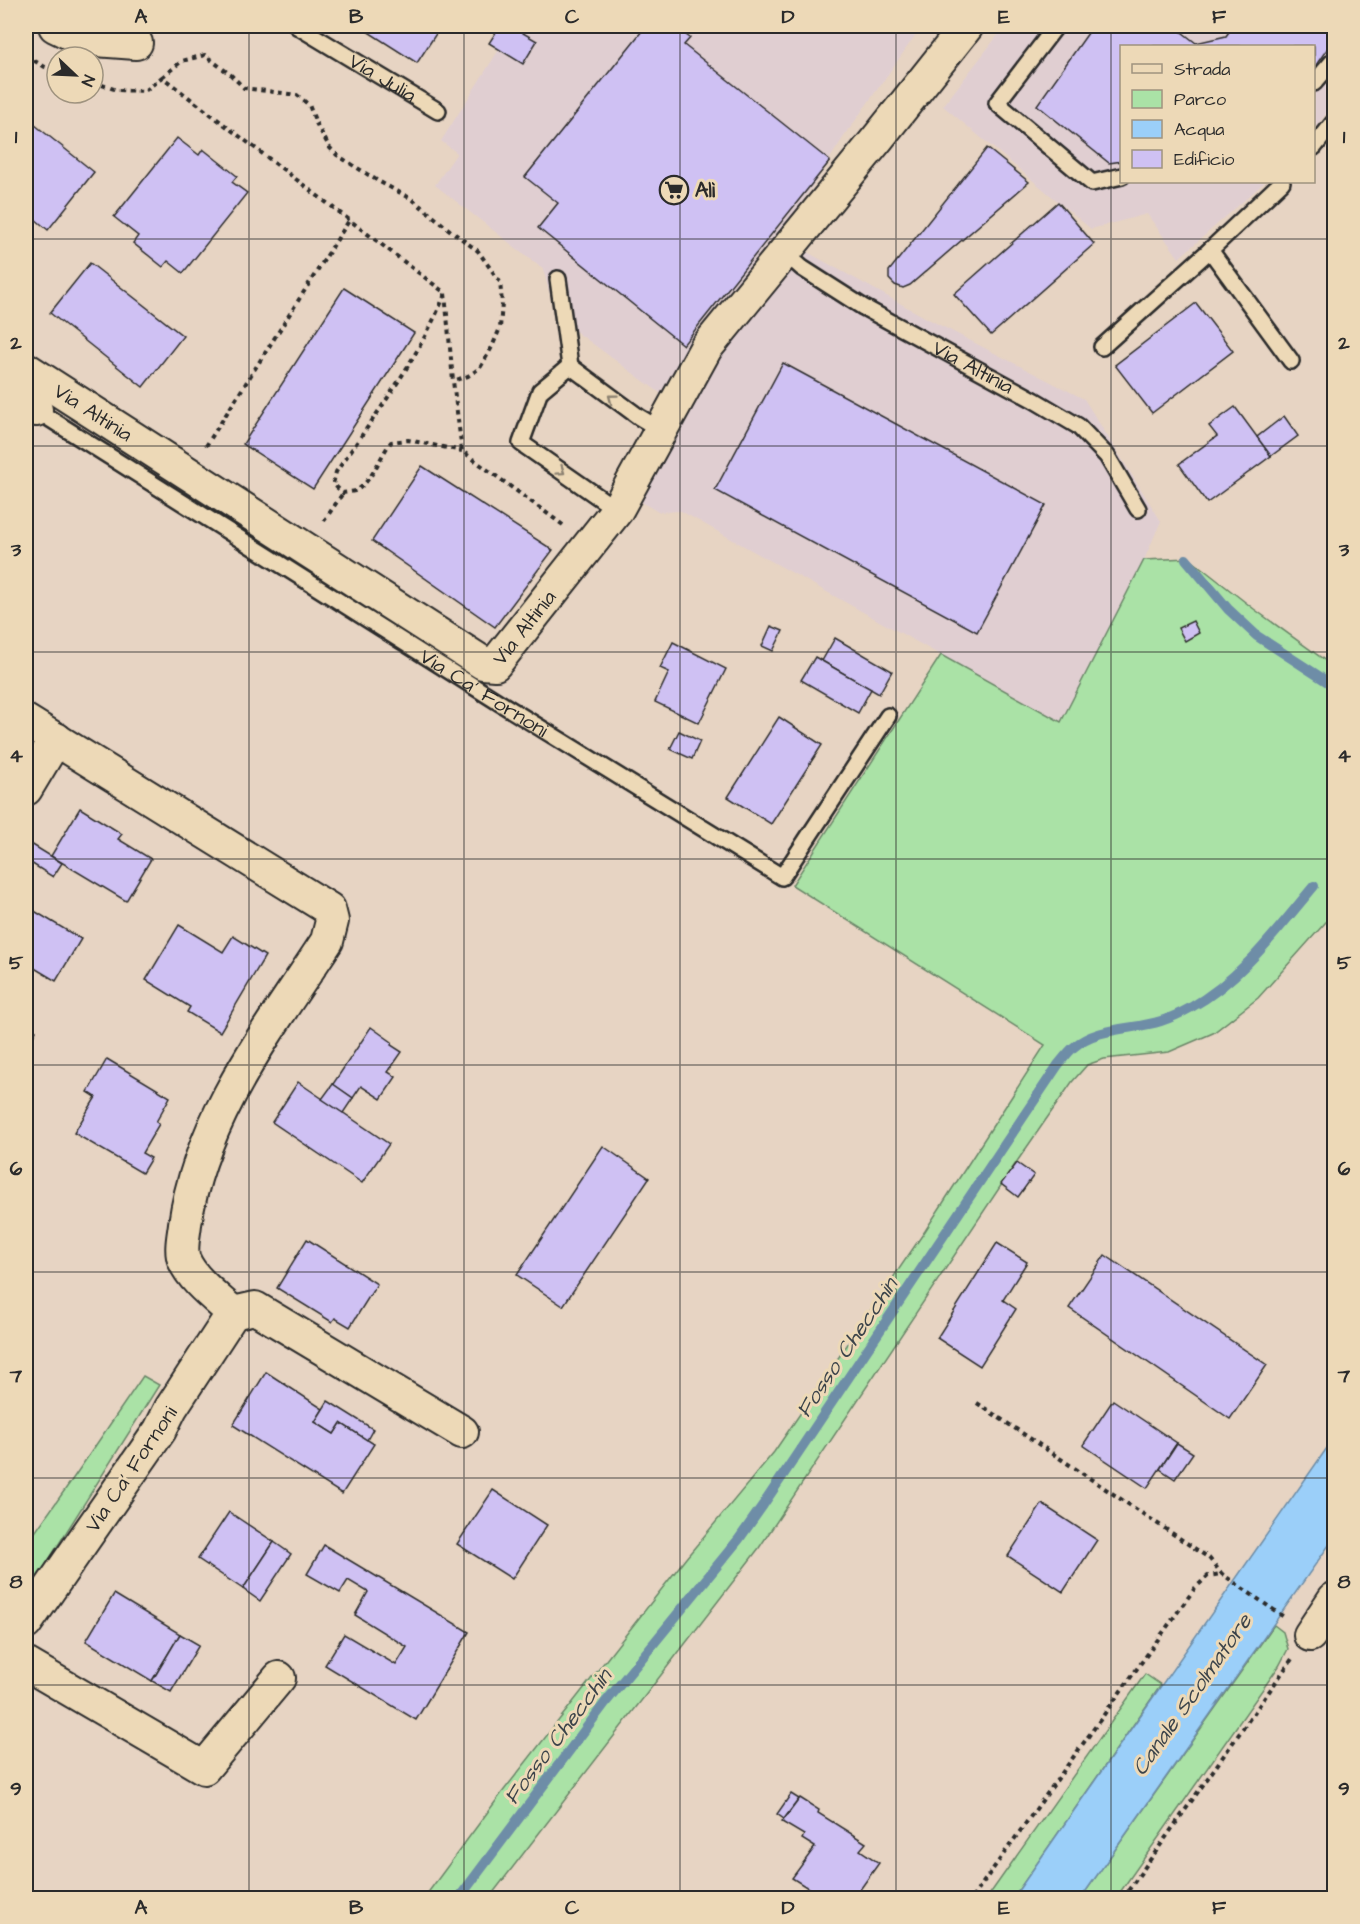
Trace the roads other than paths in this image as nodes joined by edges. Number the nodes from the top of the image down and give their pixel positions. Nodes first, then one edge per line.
1 (297, 26) edge
2 (967, 26) edge
3 (1056, 26) edge
4 (76, 30) edge
5 (136, 43) dead end
6 (1335, 60) edge
7 (1315, 82) edge
8 (438, 111) dead end
9 (1335, 122) edge
10 (1315, 146) edge
11 (1120, 176) edge
12 (1281, 183) edge
13 (1210, 250) junction
14 (784, 252) junction
15 (558, 279) dead end
16 (1102, 347) dead end
17 (1291, 361) dead end
18 (570, 366) junction
19 (26, 369) edge
20 (31, 407) edge
21 (661, 430) junction
22 (1138, 509) dead end
23 (617, 510) junction
24 (888, 716) dead end
25 (26, 721) edge
26 (56, 740) junction
27 (26, 789) edge
28 (234, 1313) junction
29 (462, 1432) dead end
30 (1335, 1599) edge
31 (26, 1623) edge
32 (1298, 1627) road end
33 (26, 1664) edge
34 (279, 1678) dead end

1 - 8 lane, Via Julia
2 - 14 street, Via Altinia
3 - 11 lane
4 - 5 street
6 - 7 lane
9 - 10 lane
12 - 13 lane
13 - 16 lane
13 - 17 lane
14 - 21 street, Via Altinia
14 - 22 lane, Via Altinia
15 - 18 lane
21 -> 18 lane
18 -> 23 lane
19 - 23 street, Via Altinia
20 - 24 lane, Via Ca' Fornoni
21 - 23 street, Via Altinia
25 - 26 street
26 - 27 street
26 - 28 street
28 - 29 street
28 - 31 street, Via Ca' Fornoni
30 - 32 street
33 - 34 street

